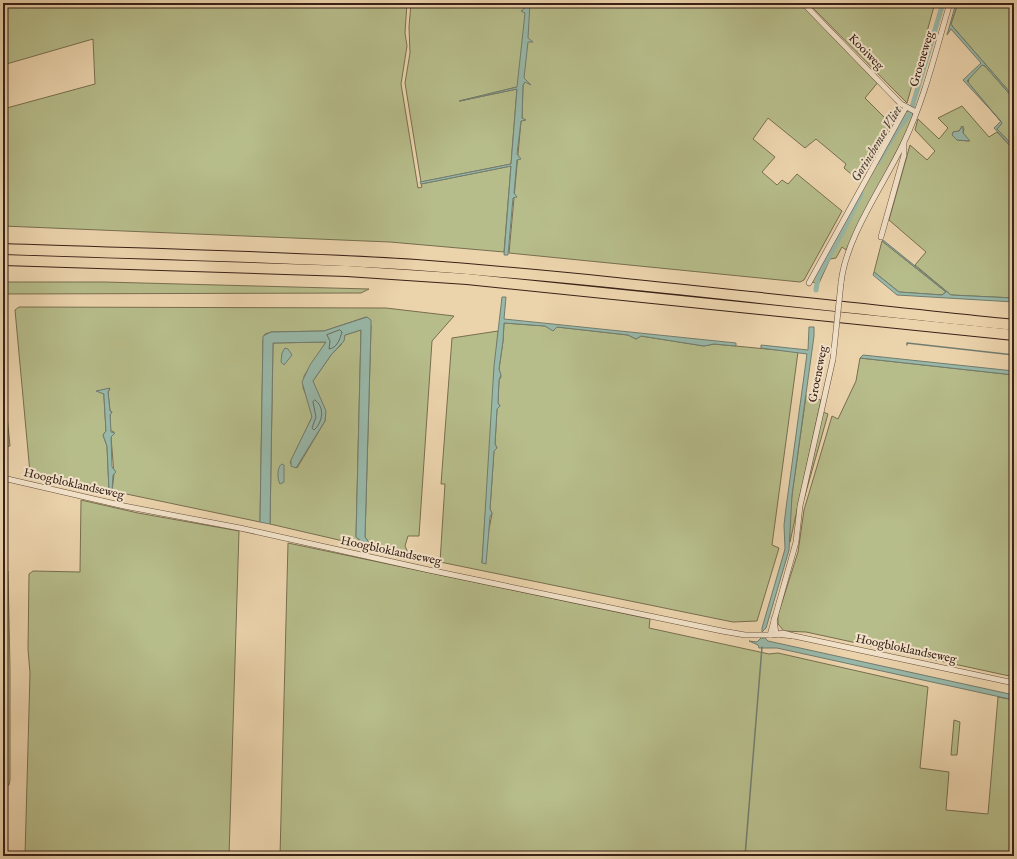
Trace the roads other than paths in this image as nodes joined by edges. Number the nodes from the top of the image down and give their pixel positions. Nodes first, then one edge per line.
1 (803, 3) edge
2 (950, 3) edge
3 (911, 110) junction
4 (904, 143) junction
5 (881, 237) dead end
6 (3, 249) edge
7 (3, 261) edge
8 (808, 283) dead end
9 (1014, 325) edge
10 (1014, 335) edge
11 (3, 478) edge
12 (774, 619) junction
13 (776, 634) junction
14 (768, 635) junction
15 (1014, 683) edge

1 - 3 street, Kooiweg
2 - 3 street, Groeneweg
3 - 4 street, Groeneweg
3 - 8 street, Groeneweg
4 - 5 street, Groeneweg
4 - 12 street, Groeneweg, bridge
6 - 9 highway
7 - 10 highway
11 - 14 street, Hoogbloklandseweg
12 - 13 street, Groeneweg
12 - 14 street, Groeneweg
13 - 14 street, Hoogbloklandseweg
13 - 15 street, Hoogbloklandseweg

